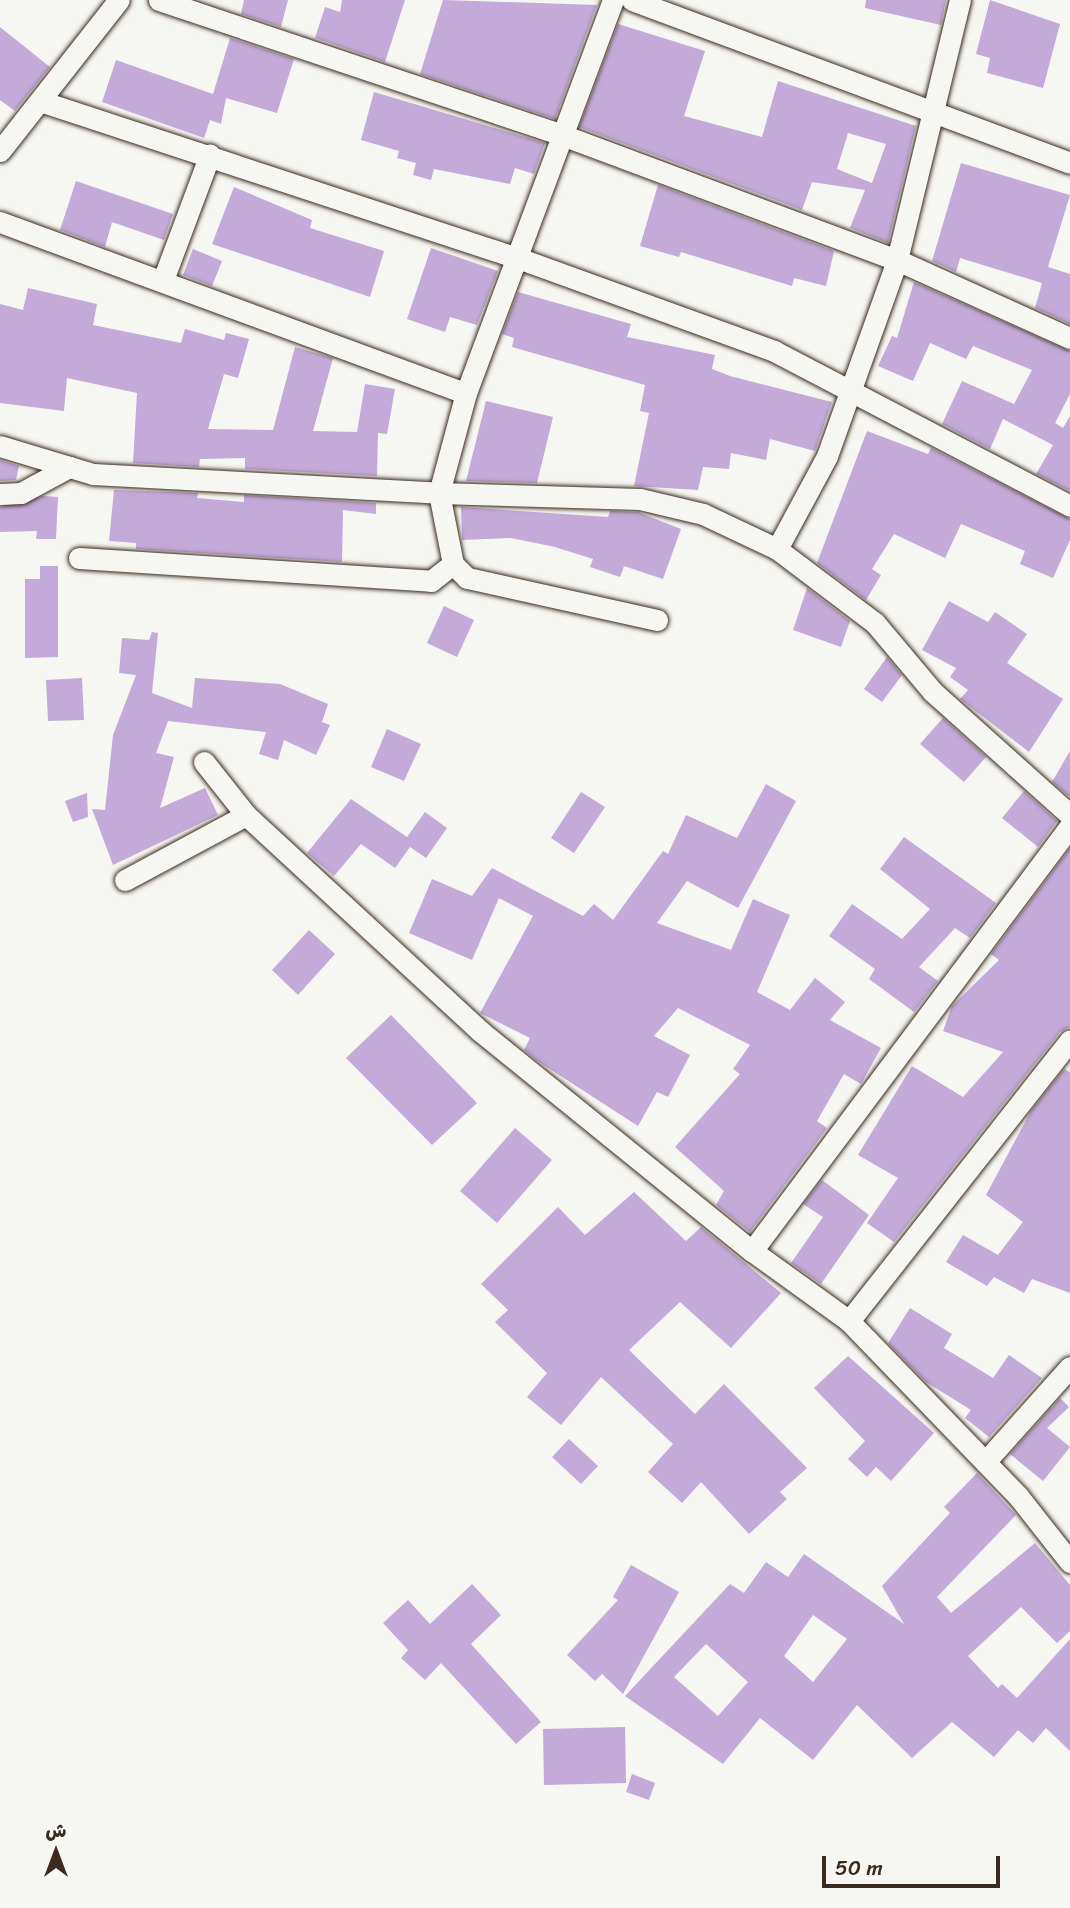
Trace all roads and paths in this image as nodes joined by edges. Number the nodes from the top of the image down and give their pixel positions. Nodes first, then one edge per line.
1 (119, 0) edge
2 (159, 0) edge
3 (613, 0) edge
4 (632, 0) edge
5 (960, 0) edge
6 (40, 101) junction
7 (938, 110) junction
8 (565, 136) junction
9 (0, 151) edge
10 (210, 154) junction
11 (1070, 163) edge
12 (0, 222) edge
13 (515, 257) junction
14 (897, 260) junction
15 (163, 280) junction
16 (1070, 338) edge
17 (849, 387) junction
18 (466, 393) junction
19 (0, 446) edge
20 (69, 467) junction
21 (0, 494) edge
22 (439, 494) junction
23 (1070, 506) edge
24 (777, 549) junction
25 (79, 558) dead end
26 (453, 564) junction
27 (657, 620) dead end
28 (204, 762) dead end
29 (246, 815) junction
30 (1070, 815) edge
31 (1070, 827) edge
32 (125, 880) dead end
33 (1070, 1040) edge
34 (752, 1251) junction
35 (849, 1321) junction
36 (1070, 1367) edge
37 (985, 1462) junction
38 (1070, 1562) edge

1 - 6 street
2 - 8 street
3 - 8 street
4 - 7 street
5 - 7 street
6 - 9 street
6 - 10 street
7 - 11 street
7 - 14 street
8 - 13 street
8 - 14 street
10 - 13 street
10 - 15 street
12 - 15 street
13 - 17 street
13 - 18 street
14 - 16 street
14 - 17 street
15 - 18 street
17 - 23 street
17 - 24 street
18 - 22 street
19 - 20 street
20 - 21 street
20 - 22 street
22 - 24 street
22 - 26 street
24 - 30 street
25 - 26 street
26 - 27 street
28 - 29 street
29 - 32 street
29 - 34 street
31 - 34 street
33 - 35 street
34 - 35 street
35 - 37 street
36 - 37 street
37 - 38 street

